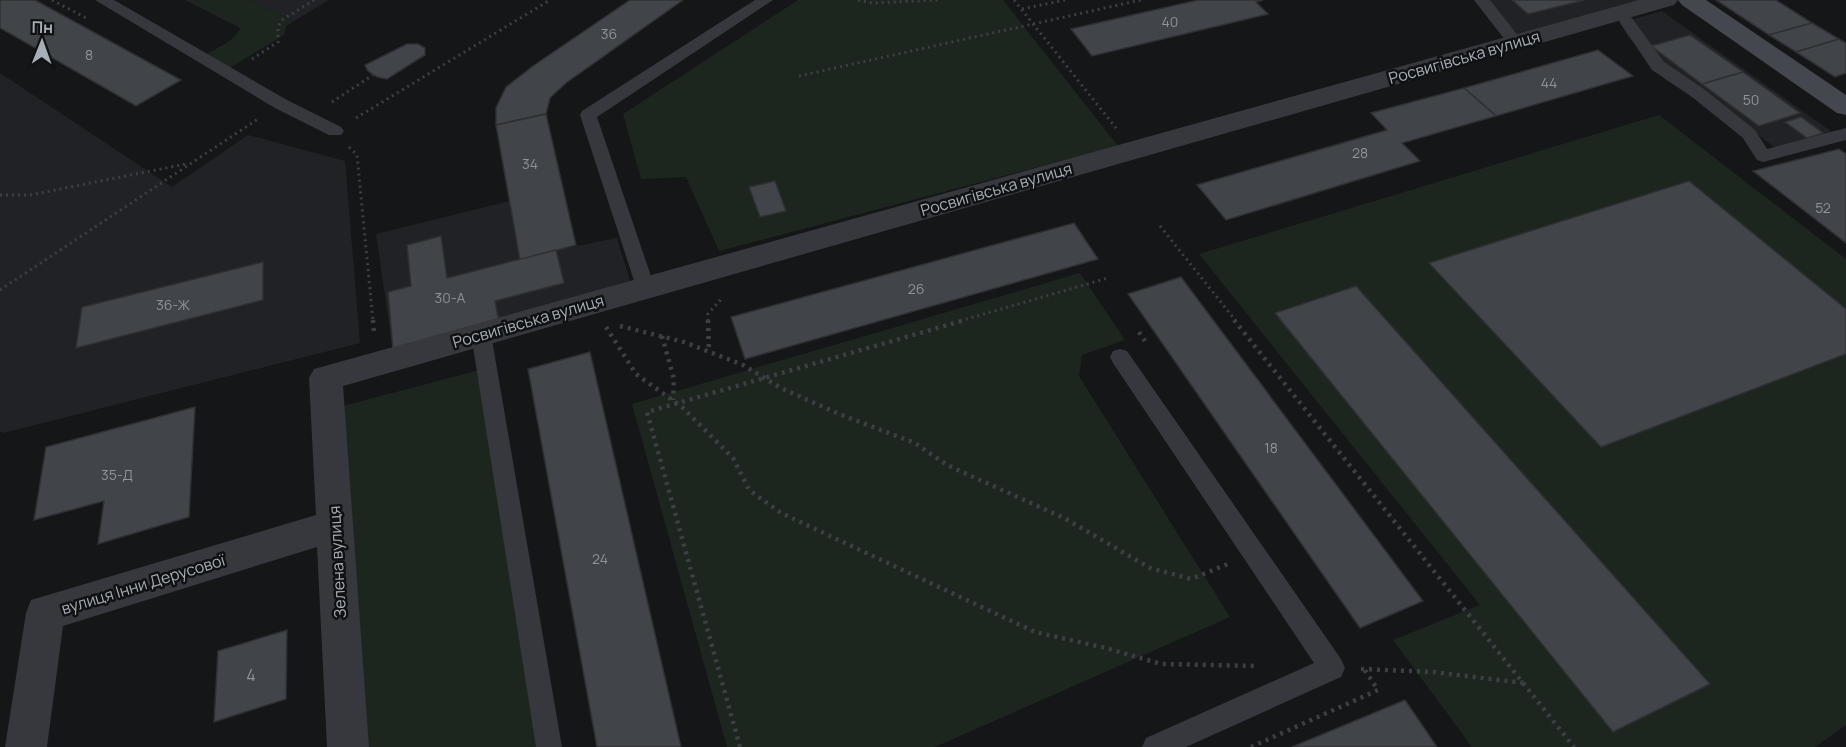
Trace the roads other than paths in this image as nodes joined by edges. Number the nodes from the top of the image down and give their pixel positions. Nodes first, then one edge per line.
1 (103, 0) edge
2 (765, 0) edge
3 (1482, 0) edge
4 (1666, 0) edge
5 (1690, 0) edge
6 (1627, 21) dead end
7 (1515, 42) junction
8 (1846, 107) edge
9 (334, 131) road end
10 (1846, 134) edge
11 (645, 288) junction
12 (481, 334) junction
13 (1120, 357) dead end
14 (326, 378) joint
15 (336, 525) junction
16 (26, 747) edge
17 (348, 747) edge
18 (549, 747) edge
19 (1155, 747) edge

1 - 9 lane
2 - 11 lane
3 - 7 lane
4 - 7 street, Росвигівська вулиця
5 - 8 main road
6 - 10 lane
7 - 11 street, Росвигівська вулиця
11 - 12 street, Росвигівська вулиця
12 - 14 street, Росвигівська вулиця
12 - 18 lane
13 - 19 lane
14 - 15 street, Зелена вулиця
15 - 16 street, вулиця Інни Дерусової
15 - 17 street, Зелена вулиця

